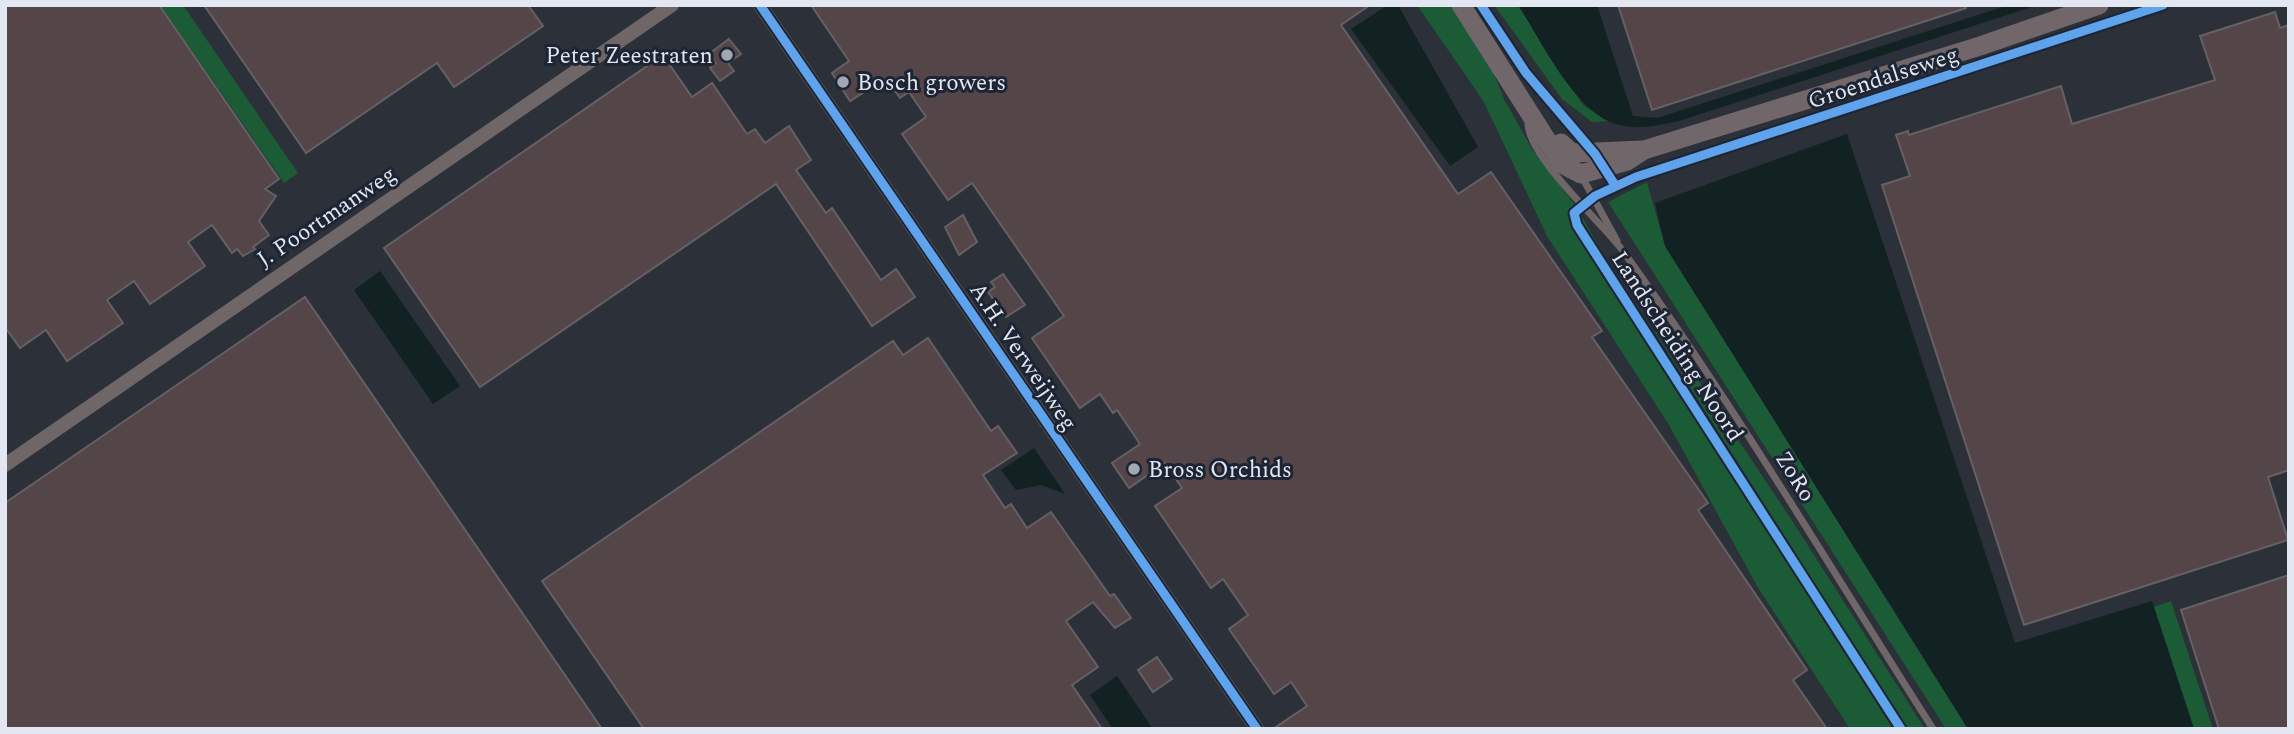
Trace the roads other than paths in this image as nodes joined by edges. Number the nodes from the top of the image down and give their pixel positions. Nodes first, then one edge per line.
1 (672, 5) edge
2 (760, 5) edge
3 (1461, 5) edge
4 (2099, 5) edge
5 (1529, 110) junction
6 (1561, 143) junction
7 (1644, 150) junction
8 (1581, 174) junction
9 (1621, 248) junction
10 (5, 465) edge
11 (1257, 729) edge
12 (1933, 729) edge

1 - 10 street, J. Poortmanweg
2 - 11 street, A.H. Verweijweg
3 - 5 street
4 - 7 street, Groendalseweg
5 - 6 street
5 - 8 street
5 - 9 lane, ZoRo
6 - 7 street, Groendalseweg
6 - 8 street
7 - 8 street, Groendalseweg
8 - 9 lane, ZoRo
9 - 12 lane, ZoRo

